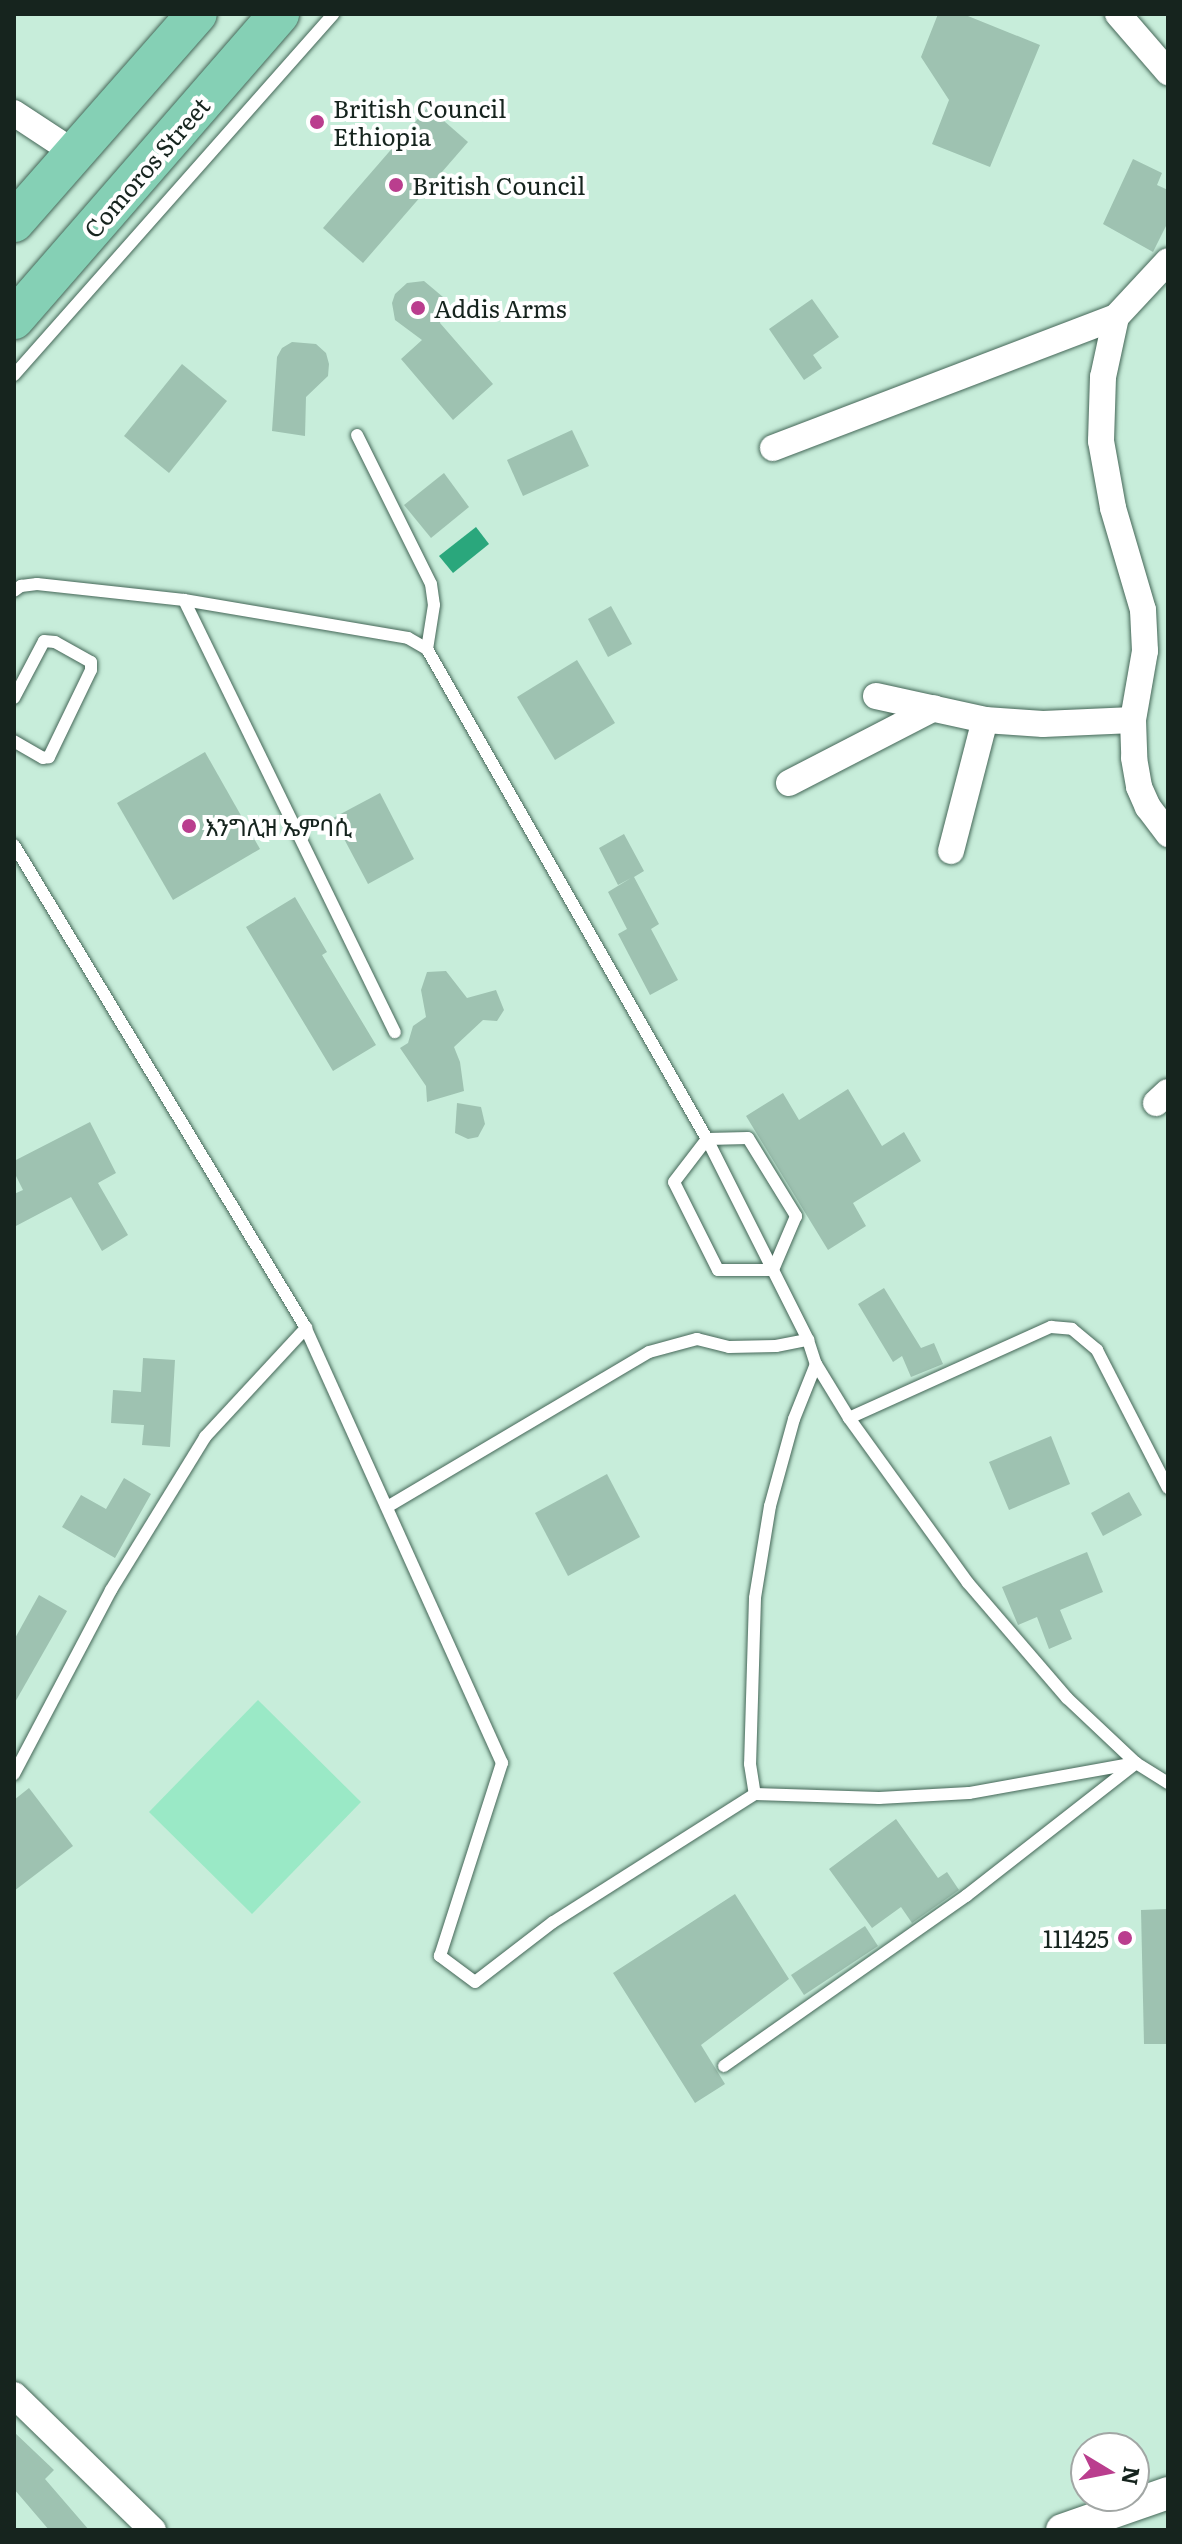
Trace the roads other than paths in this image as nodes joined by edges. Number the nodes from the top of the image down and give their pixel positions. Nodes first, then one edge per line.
1 (197, 14) edge
2 (279, 14) edge
3 (333, 14) edge
4 (1118, 14) edge
5 (1168, 72) edge
6 (14, 113) edge
7 (75, 153) junction
8 (14, 222) edge
9 (1167, 263) edge
10 (1116, 317) junction
11 (14, 319) edge
12 (14, 375) edge
13 (357, 435) dead end
14 (773, 448) dead end
15 (14, 591) edge
16 (184, 600) junction
17 (1143, 610) junction
18 (1168, 623) edge
19 (427, 649) junction
20 (876, 696) dead end
21 (14, 698) edge
22 (934, 708) junction
23 (985, 720) junction
24 (1133, 720) junction
25 (14, 741) edge
26 (789, 783) dead end
27 (1168, 834) edge
28 (14, 845) edge
29 (951, 851) dead end
30 (395, 1032) dead end
31 (707, 1139) junction
32 (773, 1270) junction
33 (306, 1328) junction
34 (808, 1340) junction
35 (816, 1364) junction
36 (849, 1418) junction
37 (1168, 1488) edge
38 (387, 1507) junction
39 (1136, 1763) junction
40 (14, 1774) edge
41 (1168, 1783) edge
42 (755, 1794) junction
43 (724, 2066) dead end
44 (14, 2395) edge
45 (1168, 2493) edge
46 (153, 2530) edge
47 (1062, 2530) edge

1 - 7 main road
2 - 11 main road, Comoros Street
3 - 12 lane
4 - 5 street
6 - 7 street
7 - 8 main road
9 - 10 street
10 - 14 street
10 - 17 street
13 - 19 lane
15 - 16 lane
16 - 19 lane
16 - 30 lane
17 - 18 street
17 - 24 street
19 - 31 lane
20 - 22 street
21 - 25 lane
22 - 23 street
22 - 26 street
23 - 24 street
23 - 29 street
24 - 27 street
28 - 33 lane
31 - 32 lane
31 - 32 lane
31 - 32 lane
32 - 34 lane
33 - 38 lane
33 - 40 lane
34 - 35 lane
34 - 38 lane
35 - 36 lane
35 - 42 lane
36 - 37 lane
36 - 39 lane
38 - 42 lane
39 - 41 lane
39 - 42 lane
39 - 43 lane
44 - 46 street
45 - 47 street

